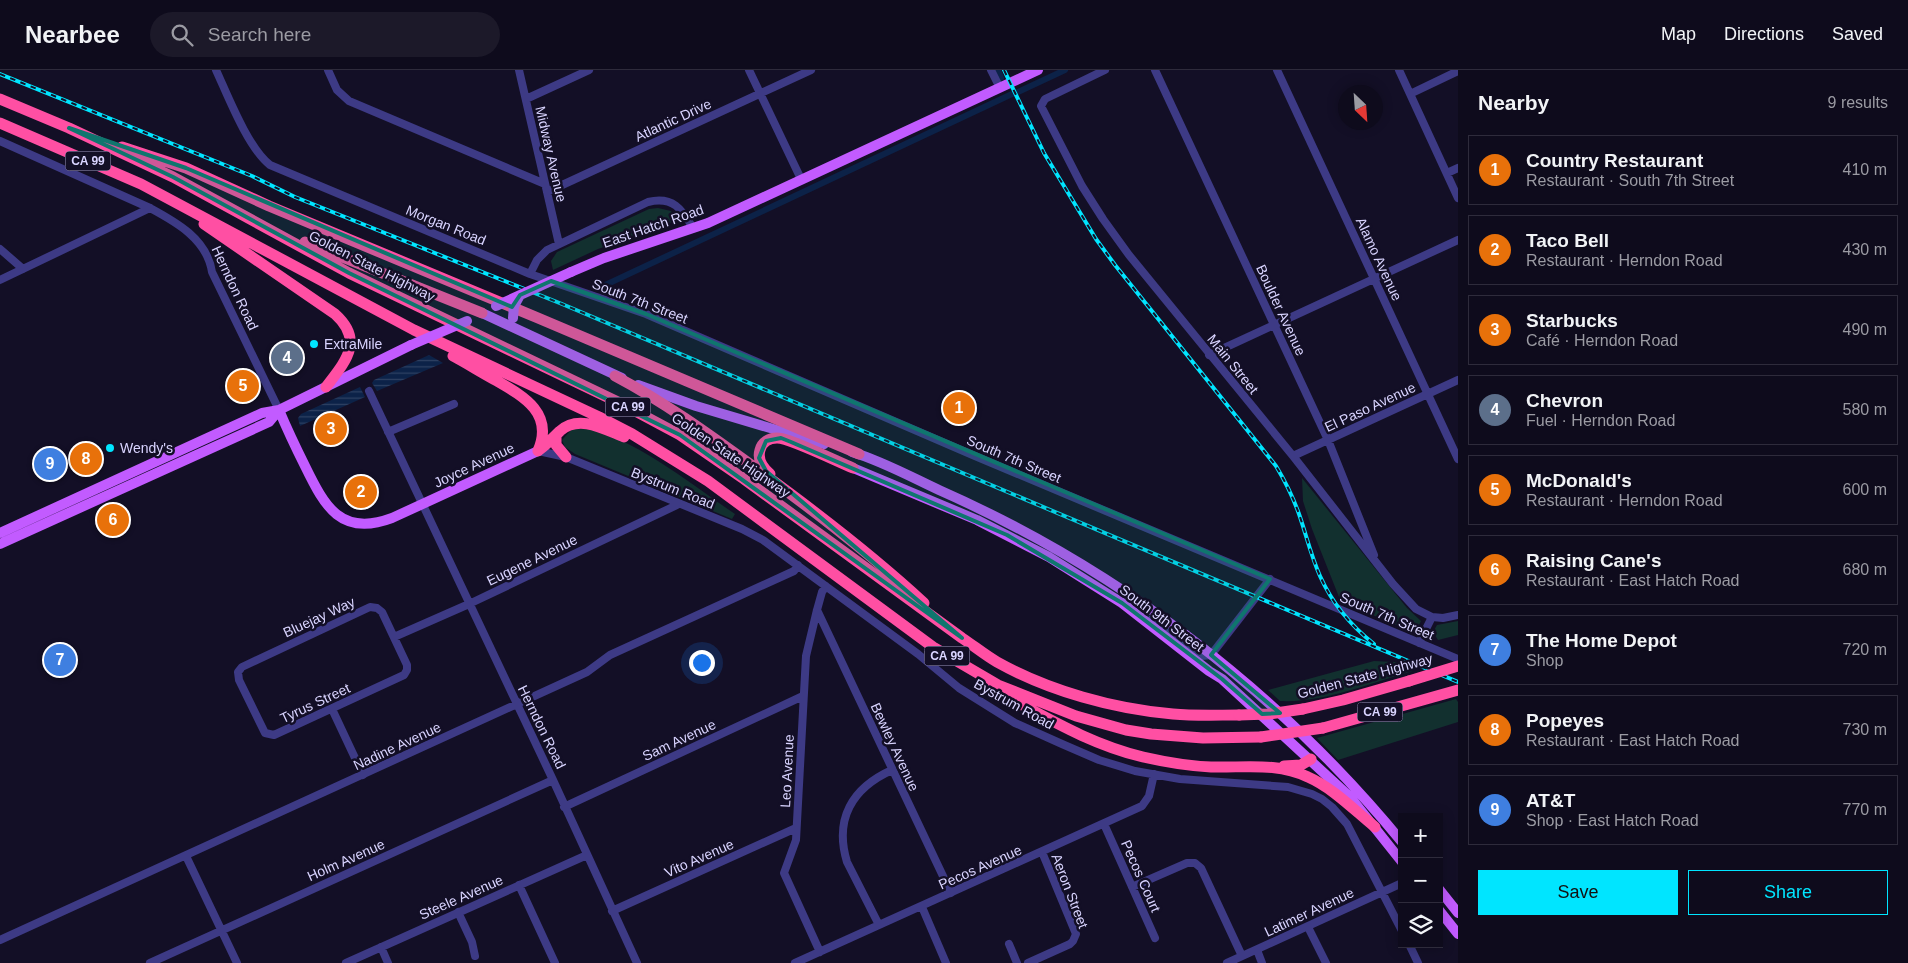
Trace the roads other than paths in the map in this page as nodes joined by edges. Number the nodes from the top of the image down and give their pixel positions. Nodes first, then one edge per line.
1 (216, 70) edge
2 (328, 70) edge
3 (519, 70) edge
4 (589, 70) edge
5 (749, 70) edge
6 (810, 70) edge
7 (990, 70) edge
8 (1038, 70) edge
9 (1105, 70) edge
10 (1155, 70) edge
11 (1277, 70) edge
12 (1399, 70) edge
13 (1458, 71) edge
14 (1000, 88) junction
15 (760, 93) junction
16 (1410, 94) junction
17 (0, 99) edge
18 (526, 99) junction
19 (0, 123) edge
20 (69, 128) junction
21 (0, 141) edge
22 (1458, 168) edge
23 (1447, 173) junction
24 (800, 179) junction
25 (546, 188) junction
26 (1458, 198) edge
27 (175, 202) junction
28 (150, 208) junction
29 (238, 213) junction
30 (693, 228) junction
31 (1458, 240) edge
32 (559, 244) junction
33 (0, 249) edge
34 (23, 269) junction
35 (530, 274) junction
36 (1374, 279) junction
37 (0, 280) edge
38 (520, 295) junction
39 (482, 313) junction
40 (1273, 324) junction
41 (414, 330) junction
42 (525, 334) junction
43 (1209, 355) junction
44 (615, 376) junction
45 (1458, 380) edge
46 (326, 387) junction
47 (369, 391) dead end
48 (1428, 394) junction
49 (454, 404) dead end
50 (278, 410) junction
51 (388, 432) junction
52 (556, 436) junction
53 (1328, 440) junction
54 (538, 451) junction
55 (859, 454) junction
56 (1293, 456) junction
57 (566, 457) junction
58 (1458, 458) edge
59 (679, 461) junction
60 (853, 468) joint
61 (784, 488) junction
62 (421, 504) junction
63 (679, 504) junction
64 (0, 533) edge
65 (0, 544) edge
66 (1054, 548) junction
67 (1049, 557) junction
68 (1377, 564) junction
69 (798, 565) junction
70 (1270, 579) junction
71 (826, 586) junction
72 (1122, 603) junction
73 (469, 604) junction
74 (817, 610) junction
75 (1458, 615) edge
76 (1432, 617) junction
77 (394, 637) junction
78 (962, 638) junction
79 (1419, 644) junction
80 (933, 647) junction
81 (1211, 656) junction
82 (1458, 659) edge
83 (1458, 666) edge
84 (238, 672) joint
85 (1222, 679) junction
86 (1458, 690) edge
87 (804, 696) junction
88 (516, 705) junction
89 (332, 709) junction
90 (1314, 744) junction
91 (1311, 760) junction
92 (1280, 767) junction
93 (892, 770) junction
94 (1154, 774) junction
95 (363, 775) junction
96 (553, 780) junction
97 (564, 807) junction
98 (1104, 824) junction
99 (1375, 827) junction
100 (796, 828) junction
101 (1398, 838) edge
102 (1042, 852) junction
103 (587, 855) junction
104 (186, 856) junction
105 (1399, 858) edge
106 (519, 885) junction
107 (1398, 885) edge
108 (1132, 887) junction
109 (1382, 892) junction
110 (951, 893) junction
111 (1443, 894) edge
112 (922, 907) junction
113 (612, 911) junction
114 (458, 912) junction
115 (1458, 913) edge
116 (1443, 915) edge
117 (1398, 923) edge
118 (879, 926) junction
119 (1308, 927) junction
120 (222, 930) junction
121 (1458, 934) edge
122 (1155, 938) dead end
123 (0, 940) edge
124 (1009, 944) dead end
125 (381, 947) junction
126 (1411, 948) edge
127 (1256, 950) junction
128 (820, 952) junction
129 (475, 956) dead end
130 (1235, 961) edge
131 (150, 963) edge
132 (238, 963) edge
133 (346, 963) edge
134 (388, 963) edge
135 (556, 963) edge
136 (637, 963) edge
137 (797, 963) edge
138 (946, 963) edge
139 (1017, 963) edge
140 (1028, 963) edge
141 (1262, 963) edge
142 (1326, 963) edge
143 (1418, 963) edge

1 - 35 street, Morgan Road
2 - 25 street
3 - 18 street, Midway Avenue
4 - 18 street
5 - 15 street
6 - 15 street, Atlantic Drive
7 - 14 street
8 - 14 main road, East Hatch Road
9 - 43 street, Main Street
10 - 40 street, Boulder Avenue
11 - 36 street, Alamo Avenue
12 - 16 street
13 - 16 street
14 - 24 main road, East Hatch Road
15 - 24 street
15 - 25 street, Atlantic Drive
16 - 23 street
17 - 20 highway, Golden State Highway / CA 99
18 - 25 street, Midway Avenue
19 - 27 highway, CA 99
20 - 29 highway, Golden State Highway / CA 99
20 - 55 highway
21 - 28 street, Herndon Road
22 - 23 street
23 - 26 street
24 - 30 main road, East Hatch Road
25 - 32 street, Midway Avenue
27 - 41 highway, CA 99
27 - 46 highway
28 - 34 street
28 - 50 street, Herndon Road
29 - 39 highway
29 - 78 highway, Golden State Highway / CA 99
30 - 32 street
30 - 38 main road, East Hatch Road, bridge
31 - 36 street
32 - 35 street
33 - 34 street
34 - 37 street
35 - 70 street, South 7th Street
36 - 40 street
36 - 48 street, Alamo Avenue
38 - 39 main road, East Hatch Road, bridge
38 - 42 main road, bridge
39 - 42 main road, South 9th Street
39 - 46 main road, East Hatch Road, bridge
40 - 43 street
40 - 53 street, Boulder Avenue
41 - 54 highway
41 - 59 highway, CA 99
42 - 44 main road, South 9th Street
43 - 56 street, Main Street
44 - 55 main road, South 9th Street
44 - 61 highway
45 - 48 street, El Paso Avenue
46 - 50 main road, East Hatch Road
47 - 51 street, Herndon Road
48 - 53 street, El Paso Avenue
48 - 58 street, Alamo Avenue
49 - 51 street
50 - 62 main road, Herndon Road
50 - 64 main road, East Hatch Road
50 - 65 main road, East Hatch Road
51 - 62 street, Herndon Road
52 - 54 highway
52 - 57 highway
52 - 59 highway
53 - 56 street, El Paso Avenue
53 - 68 street, Boulder Avenue
54 - 57 street, Bystrum Road
54 - 62 main road, Joyce Avenue
55 - 66 main road, South 9th Street
56 - 68 street, Main Street
57 - 63 street, Bystrum Road
59 - 80 highway, CA 99
60 - 61 highway
60 - 67 main road, South 9th Street
61 - 78 highway
62 - 73 street, Herndon Road
63 - 69 street, Bystrum Road
63 - 73 street, Eugene Avenue
66 - 67 main road
66 - 81 main road, South 9th Street
67 - 72 main road, South 9th Street
68 - 76 street, Main Street
69 - 71 street, Bystrum Road
69 - 88 street, Nadine Avenue
70 - 79 street, South 7th Street
70 - 81 street
71 - 74 street, Leo Avenue
71 - 94 street, Bystrum Road
72 - 81 street
72 - 85 main road, South 9th Street
73 - 77 street, Eugene Avenue
73 - 88 street, Herndon Road
74 - 87 street, Leo Avenue
74 - 93 street, Bewley Avenue
75 - 76 street
76 - 79 street
77 - 84 street, Bluejay Way
77 - 89 street, Tyrus Street
78 - 83 highway, Golden State Highway / CA 99, bridge
79 - 82 street, South 7th Street
80 - 86 highway, CA 99, bridge
80 - 92 highway
81 - 85 main road
81 - 90 main road, South 9th Street
84 - 89 street, Tyrus Street
85 - 91 main road, South 9th Street
87 - 97 street, Sam Avenue
87 - 100 street, Leo Avenue
88 - 95 street, Nadine Avenue
88 - 96 street, Herndon Road
89 - 95 street
90 - 91 main road
90 - 101 main road, South 9th Street
91 - 92 highway
91 - 99 main road, South 9th Street
92 - 99 highway
93 - 110 street, Bewley Avenue
93 - 118 street
94 - 98 street, Pecos Avenue
94 - 109 street, Bystrum Road
95 - 104 street, Nadine Avenue
96 - 97 street, Herndon Road
96 - 120 street, Holm Avenue
97 - 103 street, Herndon Road
98 - 102 street, Pecos Avenue
98 - 108 street, Pecos Court
99 - 105 main road, South 9th Street
100 - 113 street, Vito Avenue
100 - 128 street, Leo Avenue
102 - 110 street, Pecos Avenue
102 - 140 street, Aeron Street
103 - 106 street, Steele Avenue
103 - 113 street, Herndon Road
104 - 120 street
104 - 123 street, Nadine Avenue
106 - 114 street, Steele Avenue
106 - 135 street
107 - 109 street, Latimer Avenue
108 - 122 street, Pecos Court
108 - 130 street
109 - 117 street, Bystrum Road
109 - 119 street, Latimer Avenue
110 - 112 street, Pecos Avenue
111 - 115 main road
112 - 118 street, Pecos Avenue
112 - 138 street
113 - 136 street, Herndon Road
114 - 125 street, Steele Avenue
114 - 129 street
116 - 121 main road
118 - 128 street, Pecos Avenue
119 - 127 street, Latimer Avenue
119 - 142 street
120 - 131 street, Holm Avenue
120 - 132 street
124 - 139 street
125 - 133 street, Steele Avenue
125 - 134 street
126 - 143 street
127 - 130 street, Latimer Avenue
127 - 141 street
128 - 137 street, Pecos Avenue

